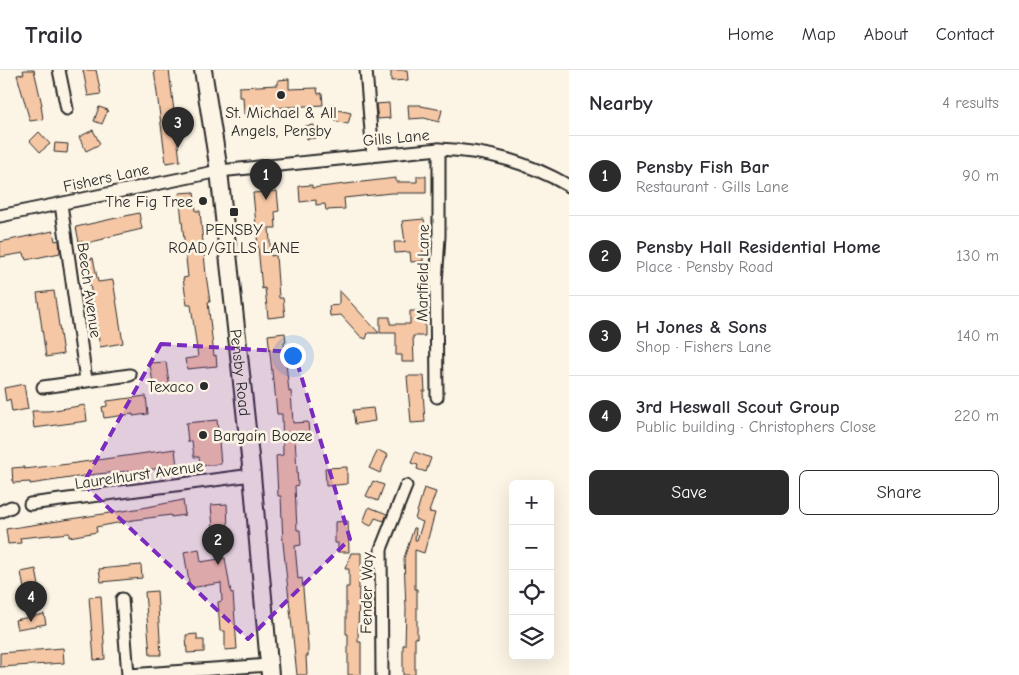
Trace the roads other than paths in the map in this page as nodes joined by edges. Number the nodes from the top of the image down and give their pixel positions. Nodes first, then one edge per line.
1 (58, 70) edge
2 (203, 70) edge
3 (366, 70) edge
4 (67, 109) dead end
5 (440, 149) junction
6 (373, 156) junction
7 (219, 171) junction
8 (569, 186) edge
9 (61, 204) junction
10 (0, 216) edge
11 (130, 375) dead end
12 (86, 380) junction
13 (43, 387) dead end
14 (437, 397) dead end
15 (252, 475) junction
16 (406, 486) dead end
17 (30, 504) dead end
18 (122, 599) dead end
19 (269, 670) edge
20 (128, 675) edge
21 (382, 675) edge

1 - 4 street
2 - 7 main road, Pensby Road
3 - 6 street
5 - 6 street, Gills Lane
5 - 8 street, Gills Lane
5 - 14 street, Marlfield Lane
6 - 7 street, Gills Lane
7 - 9 street, Fishers Lane
7 - 15 main road, Pensby Road
9 - 10 street, Fishers Lane
9 - 12 street, Beech Avenue
11 - 12 street
12 - 13 street
15 - 17 street, Laurelhurst Avenue
15 - 19 main road, Pensby Road
16 - 21 street, Fender Way
18 - 20 street
19 - 20 street

